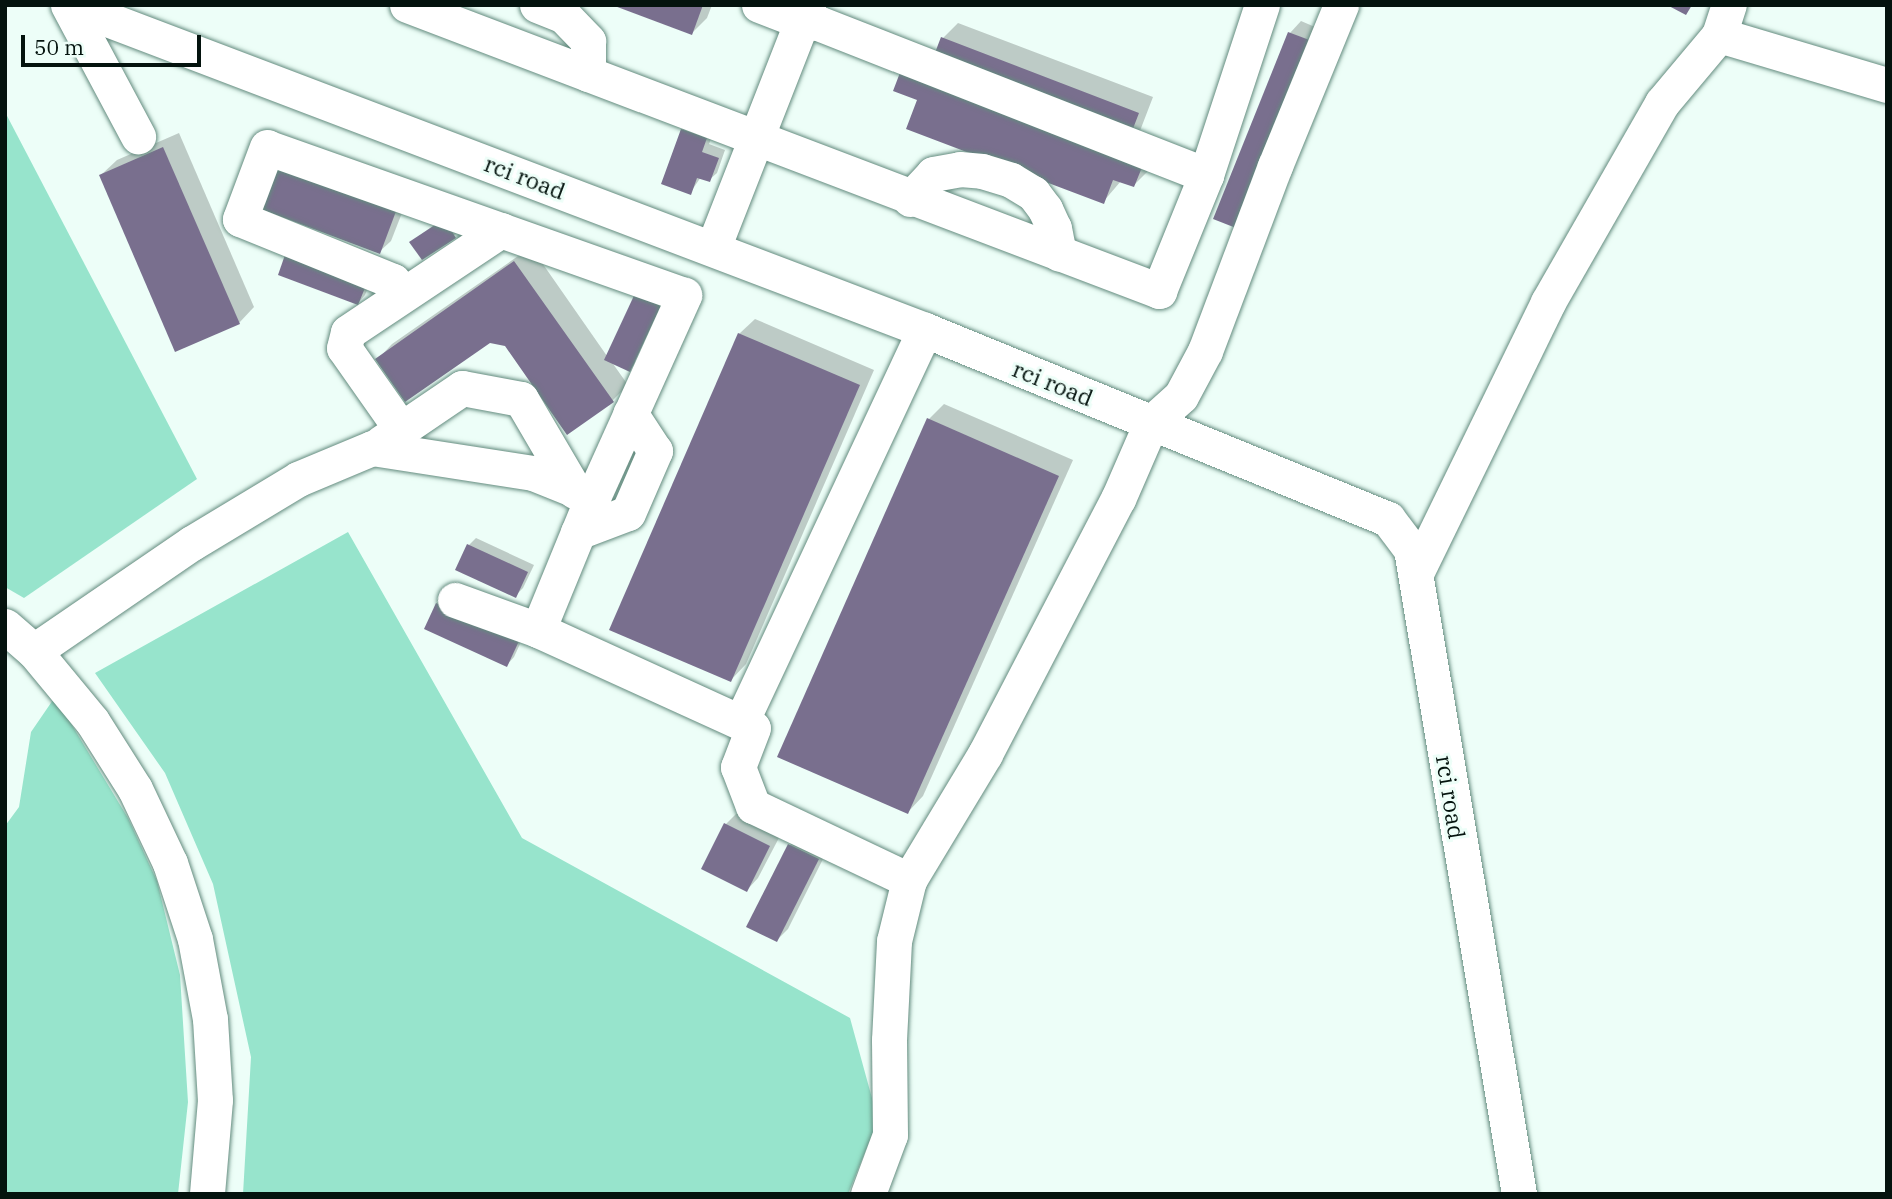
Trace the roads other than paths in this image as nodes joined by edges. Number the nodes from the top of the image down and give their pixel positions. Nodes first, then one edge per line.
1 (69, 5) edge
2 (537, 5) edge
3 (759, 5) edge
4 (1262, 5) edge
5 (1341, 5) edge
6 (419, 7) edge
7 (804, 13) edge
8 (1724, 20) edge
9 (588, 74) junction
10 (1887, 85) edge
11 (138, 136) dead end
12 (755, 137) junction
13 (1206, 175) junction
14 (910, 199) junction
15 (501, 230) junction
16 (709, 247) junction
17 (1059, 254) junction
18 (684, 295) junction
19 (400, 297) junction
20 (925, 330) junction
21 (630, 413) junction
22 (1151, 423) junction
23 (401, 429) junction
24 (372, 448) junction
25 (584, 494) junction
26 (578, 532) junction
27 (1416, 573) junction
28 (455, 600) dead end
29 (5, 626) edge
30 (538, 630) junction
31 (34, 652) junction
32 (741, 722) junction
33 (909, 880) junction
34 (207, 1194) edge
35 (868, 1194) edge
36 (1519, 1194) edge

1 - 11 lane
1 - 16 lane, rci road
2 - 9 lane
3 - 7 lane
4 - 13 lane
5 - 22 lane
6 - 9 lane
7 - 12 lane
7 - 13 lane
8 - 10 lane
8 - 27 lane
9 - 12 lane
12 - 14 lane
12 - 16 lane
13 - 17 lane
14 - 17 lane
14 - 17 lane
15 - 18 lane
15 - 19 lane
15 - 19 lane
16 - 18 lane
16 - 20 lane, rci road
18 - 21 lane
19 - 23 lane
20 - 22 lane, rci road
20 - 32 lane
21 - 25 lane
21 - 26 lane
22 - 27 lane, rci road
22 - 33 lane
23 - 24 lane
23 - 25 lane
24 - 25 lane
24 - 31 lane
25 - 26 lane
26 - 30 lane
27 - 36 lane, rci road
28 - 30 lane
29 - 31 lane
30 - 32 lane
31 - 34 lane
32 - 33 lane
33 - 35 lane

